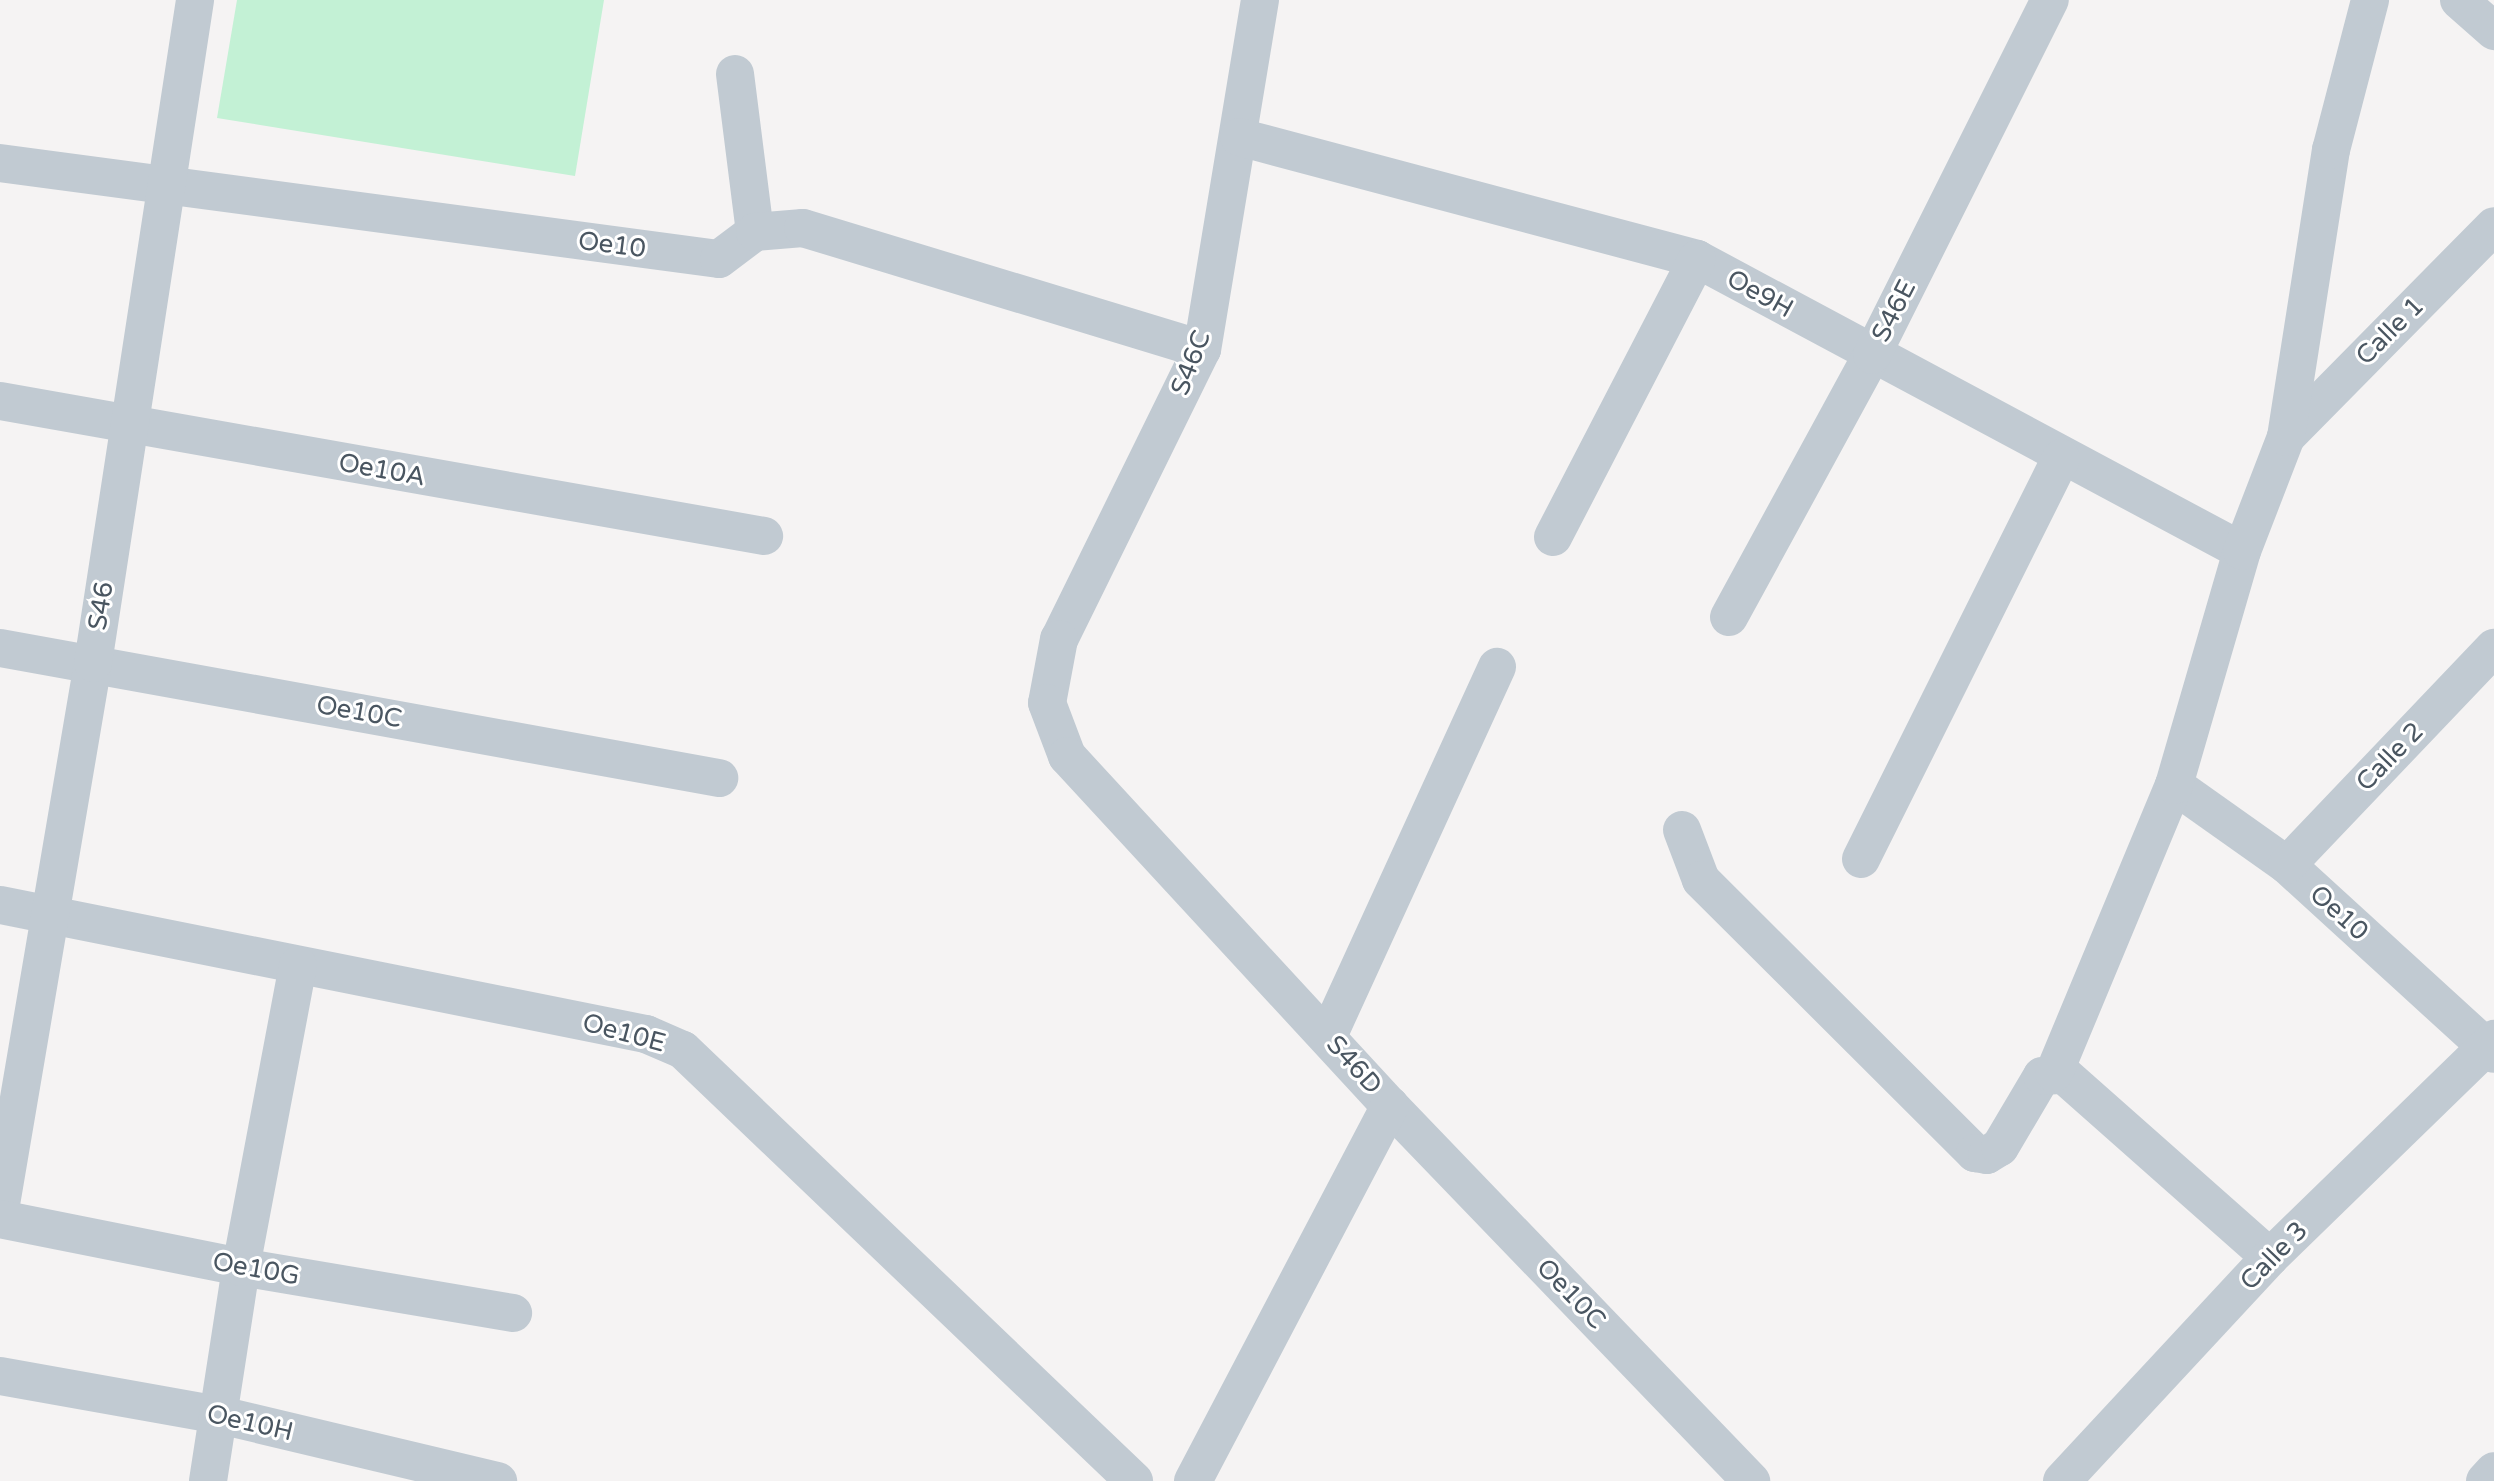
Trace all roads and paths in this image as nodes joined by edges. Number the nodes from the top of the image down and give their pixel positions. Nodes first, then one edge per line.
1 (195, 0) edge
2 (1260, 0) edge
3 (2050, 0) edge
4 (2370, 0) edge
5 (2459, 0) edge
6 (2494, 31) edge
7 (735, 74) dead end
8 (1239, 137) junction
9 (0, 163) edge
10 (164, 188) junction
11 (2494, 226) edge
12 (755, 232) junction
13 (1697, 259) junction
14 (1202, 349) junction
15 (1872, 355) junction
16 (0, 401) edge
17 (129, 426) junction
18 (2286, 437) junction
19 (2061, 458) junction
20 (764, 536) dead end
21 (1553, 537) dead end
22 (2242, 551) junction
23 (1729, 617) dead end
24 (0, 648) edge
25 (2494, 648) edge
26 (93, 663) junction
27 (1497, 667) dead end
28 (1047, 703) joint
29 (719, 778) dead end
30 (2174, 785) junction
31 (1682, 830) dead end
32 (1861, 859) dead end
33 (2287, 865) junction
34 (0, 905) edge
35 (50, 914) junction
36 (298, 965) junction
37 (1328, 1036) junction
38 (2492, 1046) edge
39 (2054, 1073) junction
40 (1390, 1106) junction
41 (0, 1210) edge
42 (0, 1219) edge
43 (2270, 1257) junction
44 (241, 1267) junction
45 (513, 1313) dead end
46 (0, 1376) edge
47 (220, 1415) junction
48 (2494, 1471) edge
49 (208, 1481) edge
50 (498, 1481) edge
51 (1134, 1481) edge
52 (1193, 1481) edge
53 (1751, 1481) edge
54 (2062, 1481) edge
55 (2485, 1481) edge

1 - 10 street, S46
2 - 8 street, S46C
3 - 15 street, S46E
4 - 18 street
5 - 6 street
7 - 12 street
8 - 13 street, Oe9H
8 - 14 street, S46C
9 - 10 street, Oe10
10 - 12 street, Oe10
10 - 17 street, S46
11 - 18 street, Calle 1
12 - 14 street
13 - 15 street, Oe9H
13 - 21 street
14 - 28 street, S46C
15 - 19 street, Oe9H
15 - 23 street, S46E
16 - 17 street, Oe10A
17 - 20 street, Oe10A
17 - 26 street, S46
18 - 22 street
19 - 22 street, Oe9H
19 - 32 street
22 - 30 street
24 - 26 street, Oe10C
25 - 33 street, Calle 2
26 - 29 street, Oe10C
26 - 35 street, S46
27 - 37 street
28 - 37 street, S46D
30 - 33 street, Oe10
30 - 39 street
31 - 39 street
33 - 38 street, Oe10
34 - 35 street, Oe10E
35 - 36 street, Oe10E
35 - 41 street, S46
36 - 44 street
36 - 51 street, Oe10E
37 - 40 street, S46D
38 - 43 street, Calle 3
39 - 43 street
40 - 52 street, S46D
40 - 53 street, Oe10C
42 - 44 street, Oe10G
43 - 54 street, Calle 3
44 - 45 street, Oe10G
44 - 47 street
46 - 47 street, Oe10H
47 - 49 street
47 - 50 street, Oe10H
48 - 55 street

